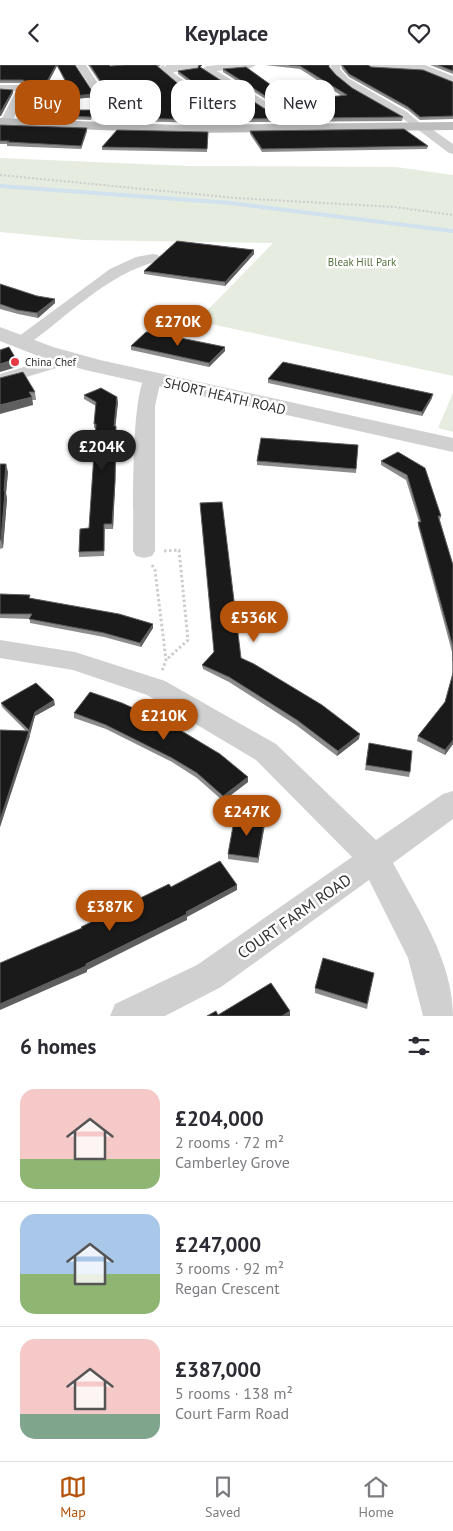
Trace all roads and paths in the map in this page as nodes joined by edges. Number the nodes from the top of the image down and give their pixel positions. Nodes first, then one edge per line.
1 (81, 65) edge
2 (193, 65) edge
3 (251, 65) edge
4 (336, 65) edge
5 (372, 65) edge
6 (162, 68) joint
7 (177, 80) edge
8 (224, 80) edge
9 (453, 81) edge
10 (0, 88) edge
11 (255, 99) edge
12 (255, 106) edge
13 (225, 125) edge
14 (2, 126) edge
15 (104, 126) junction
16 (417, 126) junction
17 (453, 126) edge
18 (227, 129) junction
19 (453, 135) edge
20 (433, 136) junction
21 (453, 150) edge
22 (0, 175) edge
23 (453, 215) edge
24 (140, 257) dead end
25 (7, 337) edge
26 (68, 359) junction
27 (152, 379) junction
28 (0, 381) edge
29 (453, 445) edge
30 (144, 551) junction
31 (0, 649) edge
32 (166, 660) junction
33 (156, 688) junction
34 (453, 803) edge
35 (375, 859) junction
36 (128, 1016) edge
37 (441, 1016) edge

1 - 15 street
2 - 6 lane
3 - 8 street
4 - 16 street
5 - 9 street
6 - 7 street
10 - 14 street
11 - 12 street
13 - 18 street
14 - 15 main road
14 - 20 main road
15 - 18 main road
16 - 17 main road
16 - 18 main road
16 - 20 street
19 - 20 main road
20 - 21 street
22 - 23 path
24 - 25 street
25 - 26 street, SHORT HEATH ROAD
26 - 27 street, SHORT HEATH ROAD
26 - 28 street
27 - 29 street, SHORT HEATH ROAD
27 - 30 street
30 - 32 path
30 - 32 path
31 - 33 street
32 - 33 path
33 - 35 street
34 - 35 street, COURT FARM ROAD
35 - 36 street, COURT FARM ROAD
35 - 37 street

